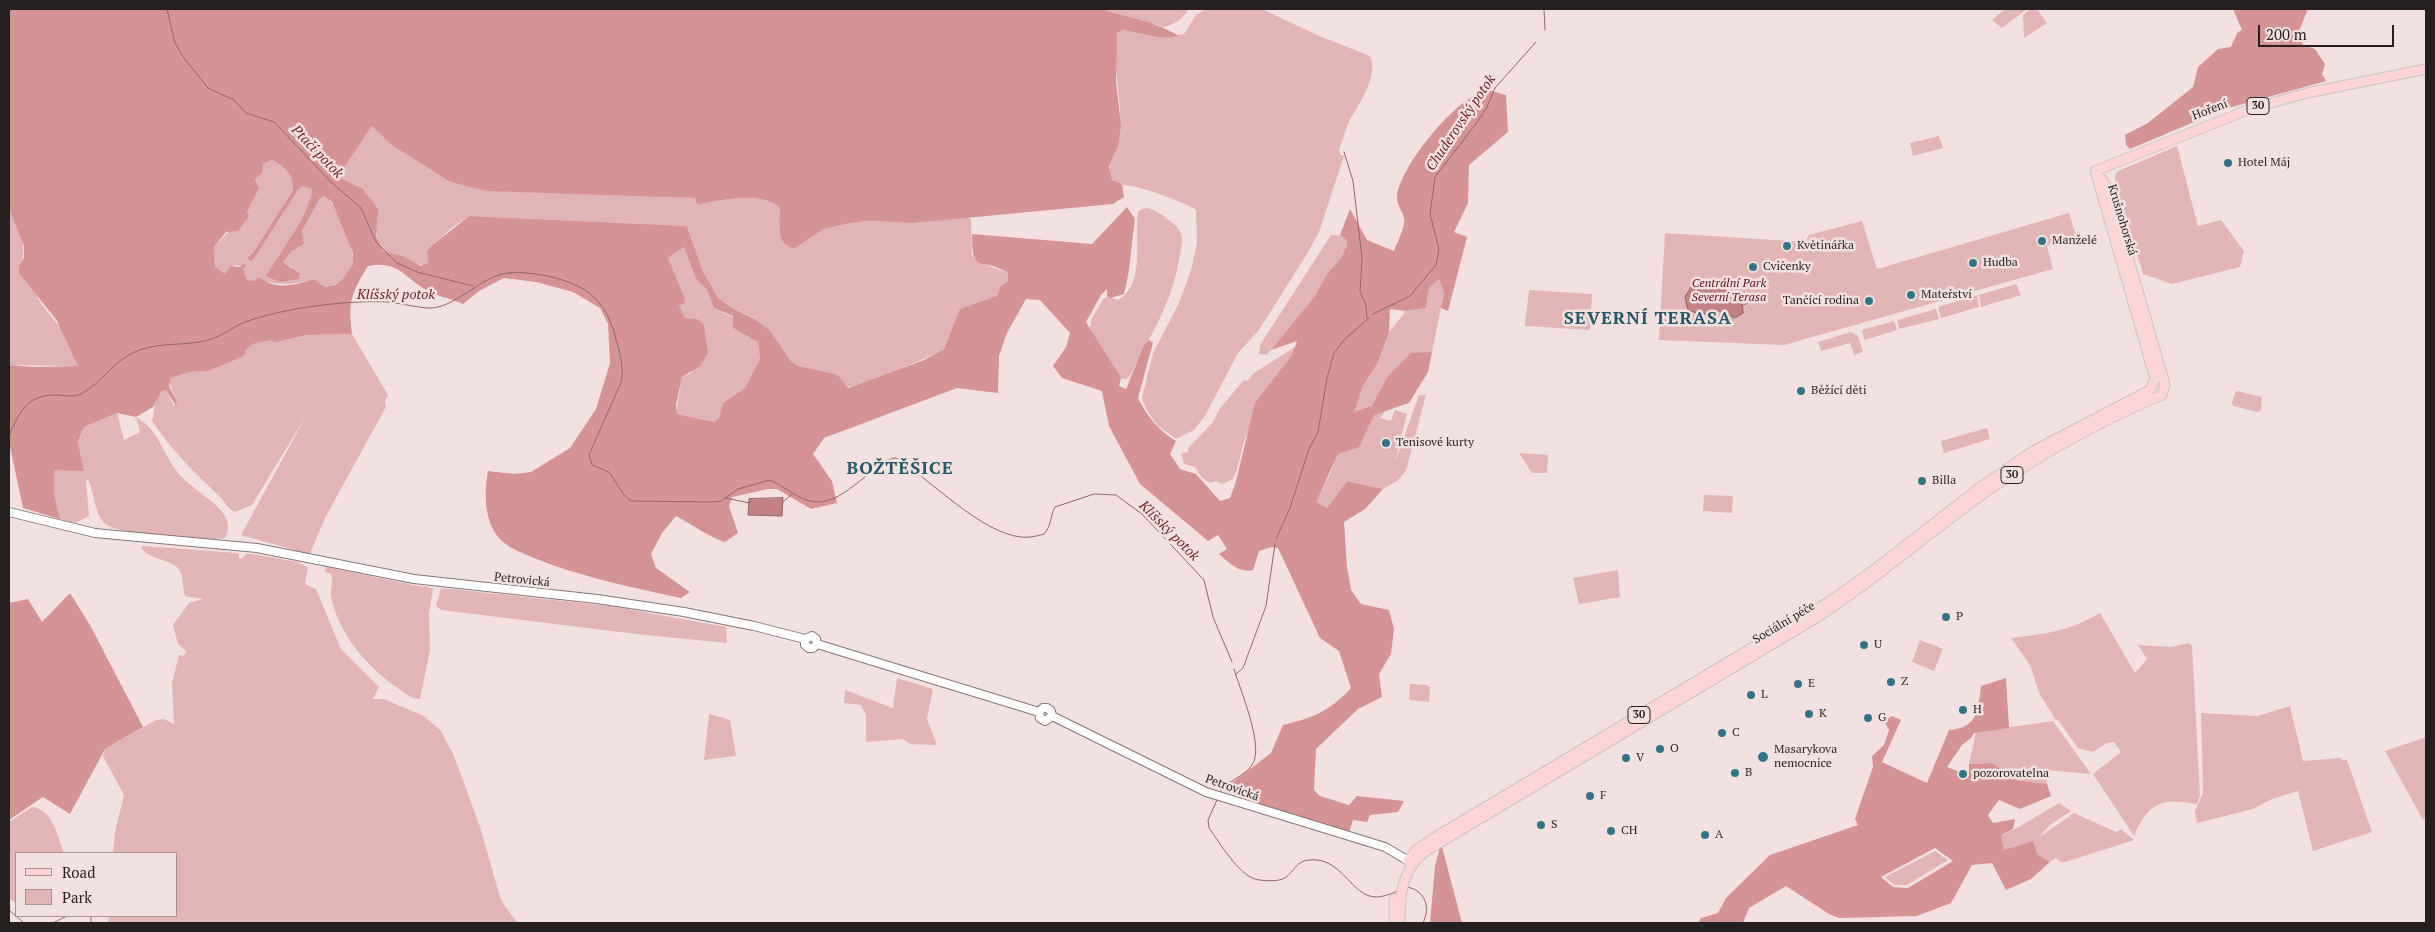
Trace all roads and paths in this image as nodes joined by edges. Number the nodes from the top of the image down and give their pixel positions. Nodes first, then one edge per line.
1 (2426, 69) edge
2 (2095, 171) junction
3 (2163, 390) joint
4 (2146, 394) joint
5 (9, 512) edge
6 (1410, 861) junction
7 (1398, 892) junction
8 (1394, 923) edge
9 (1400, 923) edge

1 - 2 main road, Hoření / 30
2 - 3 main road, Krušnohorská / 30
2 - 4 main road, Krušnohorská / 30
3 - 6 main road, Sociální péče / 30
4 - 6 main road, Sociální péče / 30
5 - 6 main road, Petrovická
6 - 7 main road, 30
7 - 8 main road, 30
7 - 9 main road, 30

